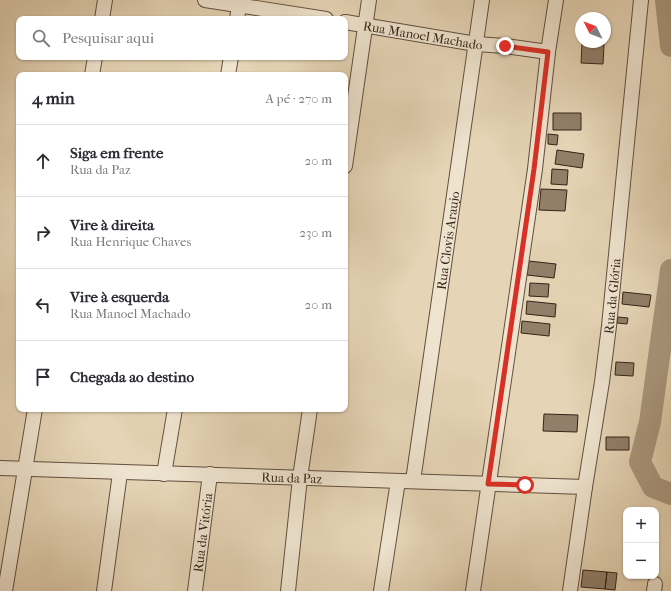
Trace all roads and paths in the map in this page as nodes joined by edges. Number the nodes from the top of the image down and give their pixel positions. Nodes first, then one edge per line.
1 (105, 0) edge
2 (205, 0) edge
3 (369, 0) edge
4 (482, 0) edge
5 (556, 0) edge
6 (641, 0) edge
7 (238, 8) edge
8 (102, 16) edge
9 (302, 16) edge
10 (348, 22) edge
11 (365, 25) junction
12 (476, 44) junction
13 (548, 52) junction
14 (94, 60) edge
15 (230, 60) edge
16 (92, 72) edge
17 (228, 72) edge
18 (348, 145) edge
19 (34, 412) edge
20 (174, 412) edge
21 (310, 412) edge
22 (0, 468) edge
23 (25, 469) junction
24 (120, 472) junction
25 (164, 474) junction
26 (210, 474) junction
27 (300, 478) junction
28 (398, 481) junction
29 (413, 481) junction
30 (488, 484) junction
31 (585, 487) junction
32 (6, 591) edge
33 (104, 591) edge
34 (195, 591) edge
35 (288, 591) edge
36 (381, 591) edge
37 (473, 591) edge
38 (570, 591) edge

1 - 8 street
2 - 7 street
3 - 11 street
4 - 12 street, Rua Clovis Araujo
5 - 13 street
6 - 31 street, Rua da Glória
7 - 9 street
10 - 11 street, Rua Manoel Machado
11 - 12 street, Rua Manoel Machado
11 - 18 street
12 - 13 street, Rua Manoel Machado
12 - 29 street, Rua Clovis Araujo
13 - 30 street
14 - 16 street
15 - 17 street
19 - 23 street
20 - 25 street
21 - 27 street
22 - 23 street, Rua da Paz
23 - 24 street, Rua da Paz
23 - 32 street
24 - 25 street, Rua da Paz
24 - 33 street
25 - 26 street, Rua da Paz
26 - 27 street, Rua da Paz
26 - 34 street, Rua da Vitória
27 - 28 street, Rua da Paz
27 - 35 street
28 - 29 street, Rua da Paz
28 - 36 street
29 - 30 street, Rua da Paz
30 - 31 street, Rua da Paz
30 - 37 street
31 - 38 street, Rua da Glória

